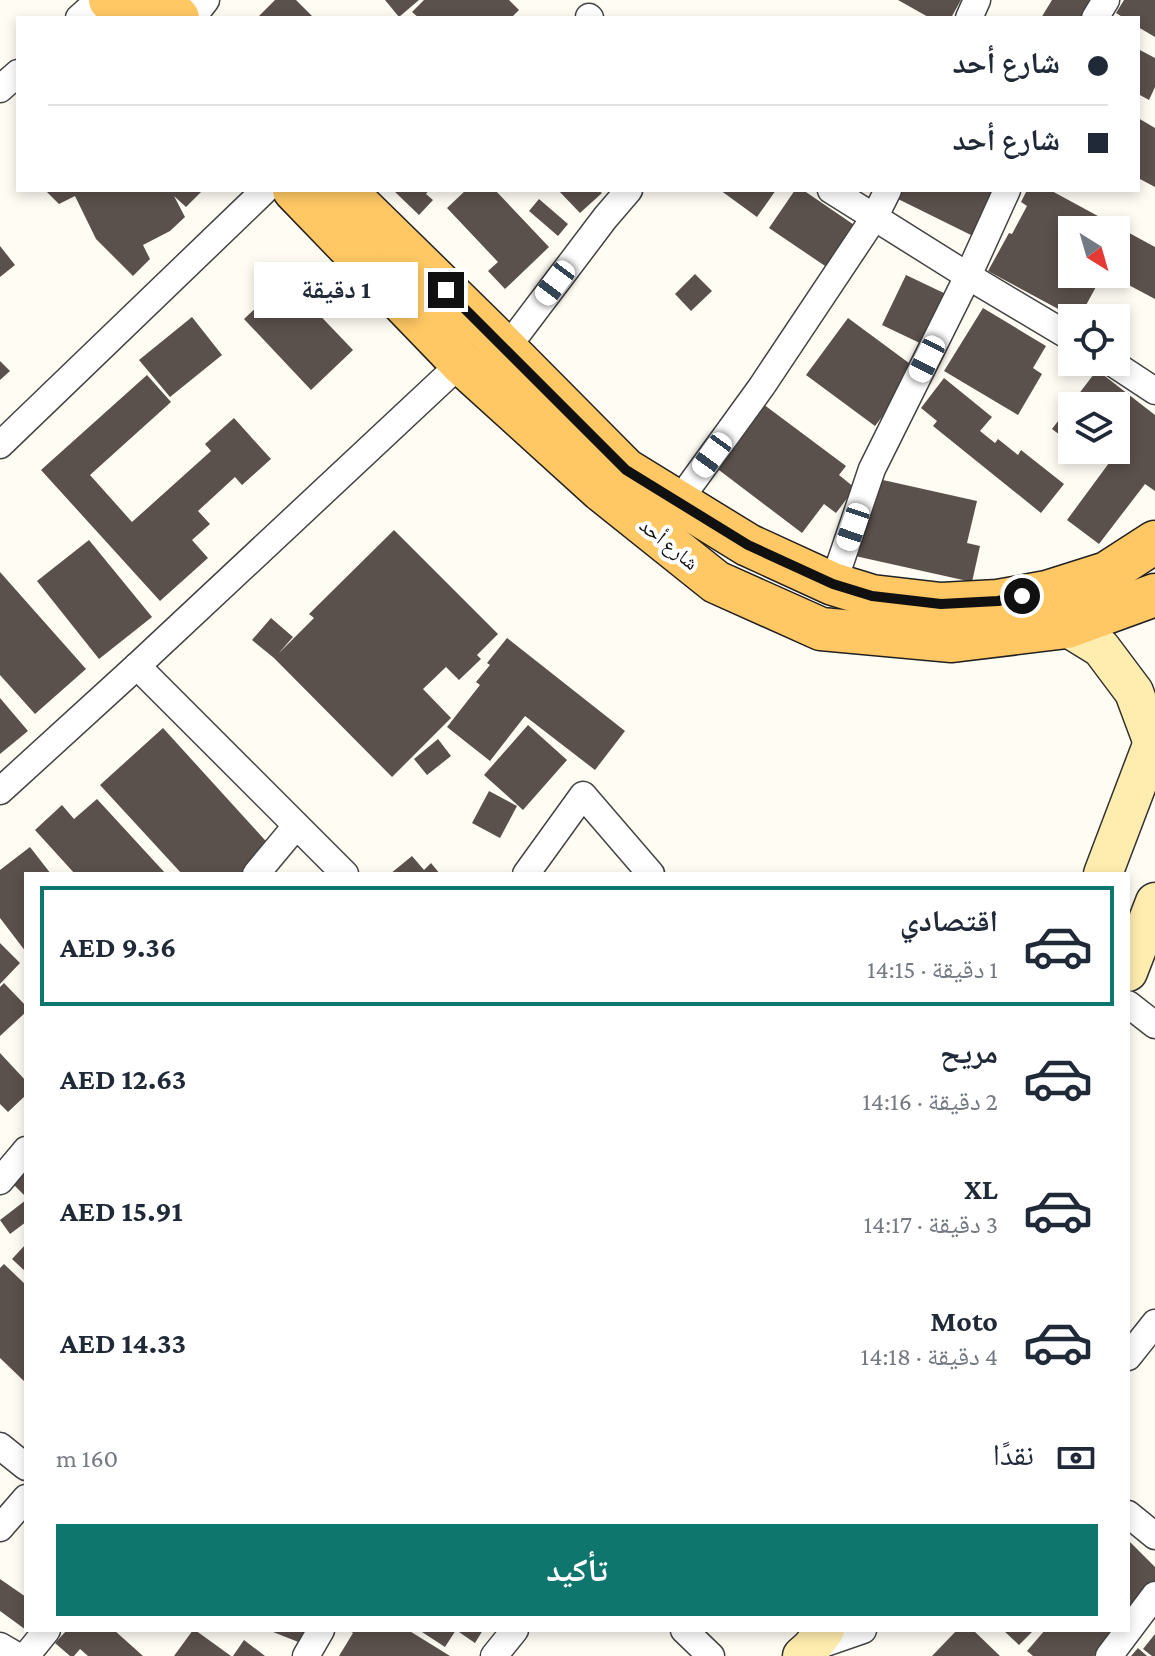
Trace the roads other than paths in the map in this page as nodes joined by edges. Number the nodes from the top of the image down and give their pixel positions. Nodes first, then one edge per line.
1 (99, 0) edge
2 (110, 0) edge
3 (161, 0) edge
4 (206, 0) edge
5 (81, 16) edge
6 (126, 16) edge
7 (176, 16) edge
8 (194, 16) edge
9 (16, 75) edge
10 (0, 89) edge
11 (263, 192) edge
12 (296, 192) edge
13 (346, 192) edge
14 (627, 192) edge
15 (834, 192) edge
16 (887, 192) edge
17 (1006, 192) edge
18 (874, 218) junction
19 (968, 276) junction
20 (1058, 330) edge
21 (506, 349) junction
22 (461, 363) junction
23 (1130, 375) edge
24 (1155, 391) edge
25 (0, 445) edge
26 (678, 502) junction
27 (1155, 542) edge
28 (833, 584) junction
29 (1155, 595) edge
30 (1067, 627) junction
31 (137, 666) junction
32 (1154, 740) edge
33 (0, 791) edge
34 (296, 826) junction
35 (258, 872) edge
36 (343, 872) edge
37 (527, 872) edge
38 (649, 872) edge
39 (1104, 872) edge
40 (1155, 902) edge
41 (1130, 967) edge
42 (1130, 1006) edge
43 (1155, 1025) edge
44 (24, 1152) edge
45 (0, 1181) edge
46 (1155, 1323) edge
47 (1130, 1354) edge
48 (0, 1446) edge
49 (24, 1465) edge
50 (24, 1500) edge
51 (1130, 1516) edge
52 (0, 1528) edge
53 (1155, 1536) edge
54 (1155, 1595) edge
55 (1130, 1628) edge
56 (45, 1632) edge
57 (320, 1632) edge
58 (513, 1632) edge
59 (686, 1632) edge
60 (854, 1632) edge
61 (1127, 1632) edge
62 (814, 1641) edge
63 (0, 1646) edge
64 (17, 1656) edge
65 (26, 1656) edge
66 (306, 1656) edge
67 (494, 1656) edge
68 (711, 1656) edge
69 (1109, 1656) edge

1 - 5 street
2 - 6 main road
3 - 7 main road
4 - 8 street
9 - 10 street
11 - 25 street
12 - 22 main road, شارع أحد
13 - 21 main road, شارع أحد
14 - 21 street
15 - 18 street
16 - 18 street
17 - 19 street
18 - 19 street
18 - 26 street
19 - 20 street
19 - 28 street
21 - 26 main road, شارع أحد
22 - 30 main road, شارع أحد
22 - 31 street
23 - 24 street
26 - 28 main road, شارع أحد
27 - 28 main road, شارع أحد
29 - 30 main road, شارع أحد
30 - 32 street
31 - 33 street
31 - 34 street
32 - 39 street
34 - 35 street
34 - 36 street
37 - 38 street
40 - 41 street
42 - 43 street
44 - 45 street
46 - 47 street
48 - 49 street
50 - 52 street
51 - 53 street
54 - 55 street
56 - 65 street
57 - 66 street
58 - 67 street
59 - 68 street
60 - 62 street
61 - 69 street
63 - 64 street

